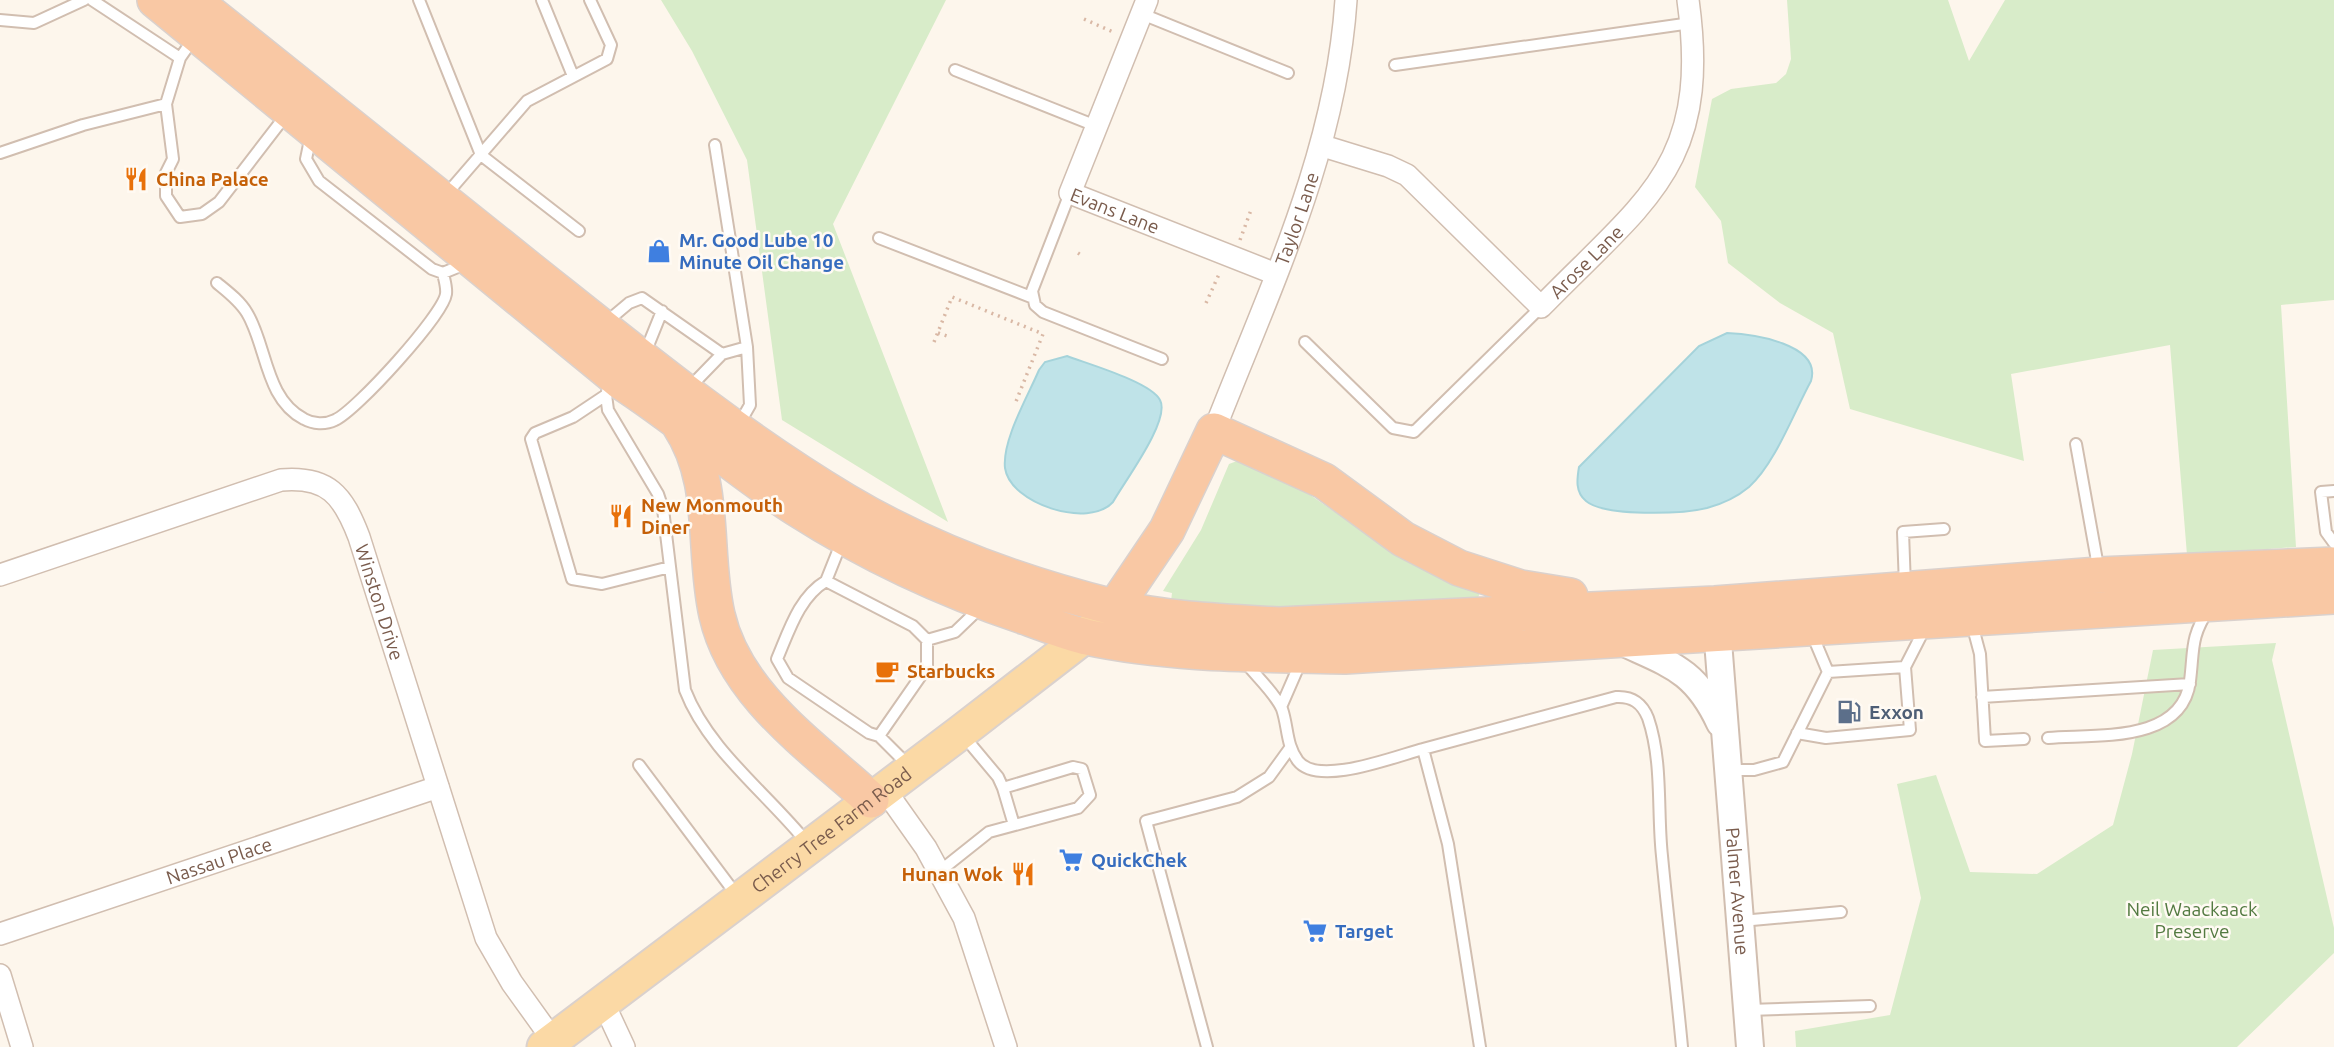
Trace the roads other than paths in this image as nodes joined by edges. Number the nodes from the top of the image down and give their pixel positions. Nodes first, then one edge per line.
1 (84, 0) edge
2 (92, 0) edge
3 (155, 0) edge
4 (419, 0) edge
5 (542, 0) edge
6 (590, 0) edge
7 (1346, 0) edge
8 (1688, 0) edge
9 (1144, 7) edge
10 (0, 20) edge
11 (1692, 23) junction
12 (190, 31) edge
13 (1395, 65) dead end
14 (955, 70) dead end
15 (1288, 73) dead end
16 (573, 76) junction
17 (166, 103) junction
18 (301, 120) junction
19 (1096, 126) junction
20 (715, 145) dead end
21 (1322, 146) junction
22 (0, 153) edge
23 (481, 155) junction
24 (1070, 193) junction
25 (442, 199) junction
26 (579, 232) dead end
27 (880, 238) dead end
28 (458, 267) junction
29 (1276, 274) junction
30 (217, 283) dead end
31 (1031, 297) junction
32 (1541, 307) junction
33 (662, 311) junction
34 (601, 326) junction
35 (1305, 342) dead end
36 (747, 346) junction
37 (722, 354) junction
38 (1162, 359) dead end
39 (620, 376) junction
40 (679, 403) junction
41 (737, 429) junction
42 (1214, 431) junction
43 (2076, 444) dead end
44 (2334, 491) edge
45 (1944, 529) dead end
46 (844, 535) junction
47 (2334, 543) edge
48 (2334, 565) edge
49 (670, 567) junction
50 (0, 575) edge
51 (2099, 575) junction
52 (826, 580) junction
53 (1905, 588) junction
54 (2334, 596) edge
55 (2217, 602) junction
56 (986, 604) junction
57 (1115, 607) junction
58 (1643, 607) junction
59 (1971, 618) junction
60 (1717, 619) junction
61 (1928, 620) junction
62 (1810, 628) junction
63 (1084, 636) junction
64 (927, 640) junction
65 (1620, 641) junction
66 (1239, 654) junction
67 (1303, 655) junction
68 (1905, 667) junction
69 (1828, 673) junction
70 (2190, 684) junction
71 (1982, 697) junction
72 (1281, 707) junction
73 (961, 732) junction
74 (1797, 733) junction
75 (1726, 735) junction
76 (879, 736) junction
77 (2048, 738) dead end
78 (2024, 739) dead end
79 (1290, 748) junction
80 (1423, 749) junction
81 (639, 765) dead end
82 (912, 769) junction
83 (1729, 770) junction
84 (438, 787) junction
85 (1003, 788) junction
86 (878, 795) junction
87 (1014, 825) junction
88 (810, 846) junction
89 (940, 871) junction
90 (740, 899) junction
91 (1841, 912) dead end
92 (1741, 921) junction
93 (0, 934) edge
94 (0, 975) edge
95 (603, 1002) junction
96 (1870, 1006) dead end
97 (1748, 1010) junction
98 (549, 1043) edge
99 (22, 1047) edge
100 (624, 1047) edge
101 (1006, 1047) edge
102 (1207, 1047) edge
103 (1479, 1047) edge
104 (1682, 1047) edge
105 (1750, 1047) edge

1 - 10 lane
2 - 12 lane
3 - 12 highway
4 - 23 lane
5 - 16 lane
6 - 16 lane
7 - 21 street, Taylor Lane
8 - 11 street, Arose Lane
9 - 15 lane
9 - 19 street, Evans Lane
11 - 13 lane
11 - 32 street, Arose Lane
12 - 17 lane
12 - 18 highway
12 - 25 highway
14 - 19 lane
16 - 23 lane
17 - 18 lane
17 - 22 lane
18 - 28 highway
19 - 24 street, Evans Lane
20 - 36 lane
21 - 29 street, Taylor Lane
21 - 32 street, Arose Lane
23 - 25 lane
23 - 26 lane
24 - 29 street, Evans Lane
24 - 31 lane
25 - 34 highway
27 - 31 lane
28 - 30 lane
28 - 39 highway
29 - 42 street, Taylor Lane
31 - 38 lane
32 - 35 lane
33 - 34 lane
33 - 37 lane
33 - 39 lane
34 - 39 highway
36 - 37 lane
36 - 41 lane
37 - 40 lane
39 - 40 highway
39 - 49 lane
39 - 49 lane
40 - 41 highway
40 - 46 highway
40 - 86 highway
41 - 57 highway
42 - 57 highway
42 - 58 highway
43 - 51 lane
44 - 47 lane
45 - 53 lane
46 - 52 lane
46 - 56 highway
48 - 51 highway
49 - 88 lane
50 - 84 street, Winston Drive
51 - 53 highway
52 - 64 lane
52 - 76 lane
53 - 60 highway
54 - 55 highway
55 - 59 highway
55 - 70 lane
56 - 63 highway
56 - 64 lane
57 - 58 highway
57 - 63 main road, Cherry Tree Farm Road
58 - 60 highway
59 - 61 highway
59 - 71 lane
60 - 62 highway
60 - 65 highway
60 - 75 street, Palmer Avenue
61 - 62 highway
61 - 68 lane
62 - 69 lane
63 - 66 highway
63 - 73 main road, Cherry Tree Farm Road
64 - 76 lane
65 - 67 highway
65 - 75 street, Palmer Avenue
66 - 67 highway
66 - 72 lane
67 - 72 lane
68 - 69 lane
68 - 74 lane
69 - 74 lane
70 - 71 lane
70 - 77 lane
71 - 78 lane
72 - 79 lane
73 - 82 main road, Cherry Tree Farm Road
73 - 85 lane
74 - 83 lane
75 - 83 street, Palmer Avenue
76 - 82 lane
79 - 80 lane
79 - 102 lane
80 - 103 lane
80 - 104 lane
81 - 90 lane
82 - 86 main road, Cherry Tree Farm Road
83 - 92 street, Palmer Avenue
84 - 93 street, Nassau Place
84 - 98 street, Winston Drive
85 - 87 lane
85 - 87 lane
86 - 88 main road, Cherry Tree Farm Road
86 - 89 street
87 - 89 lane
88 - 90 main road, Cherry Tree Farm Road
89 - 101 street
90 - 95 main road, Cherry Tree Farm Road
91 - 92 lane
92 - 97 street, Palmer Avenue
94 - 99 street
95 - 98 main road, Cherry Tree Farm Road
95 - 100 street
96 - 97 lane
97 - 105 street, Palmer Avenue

